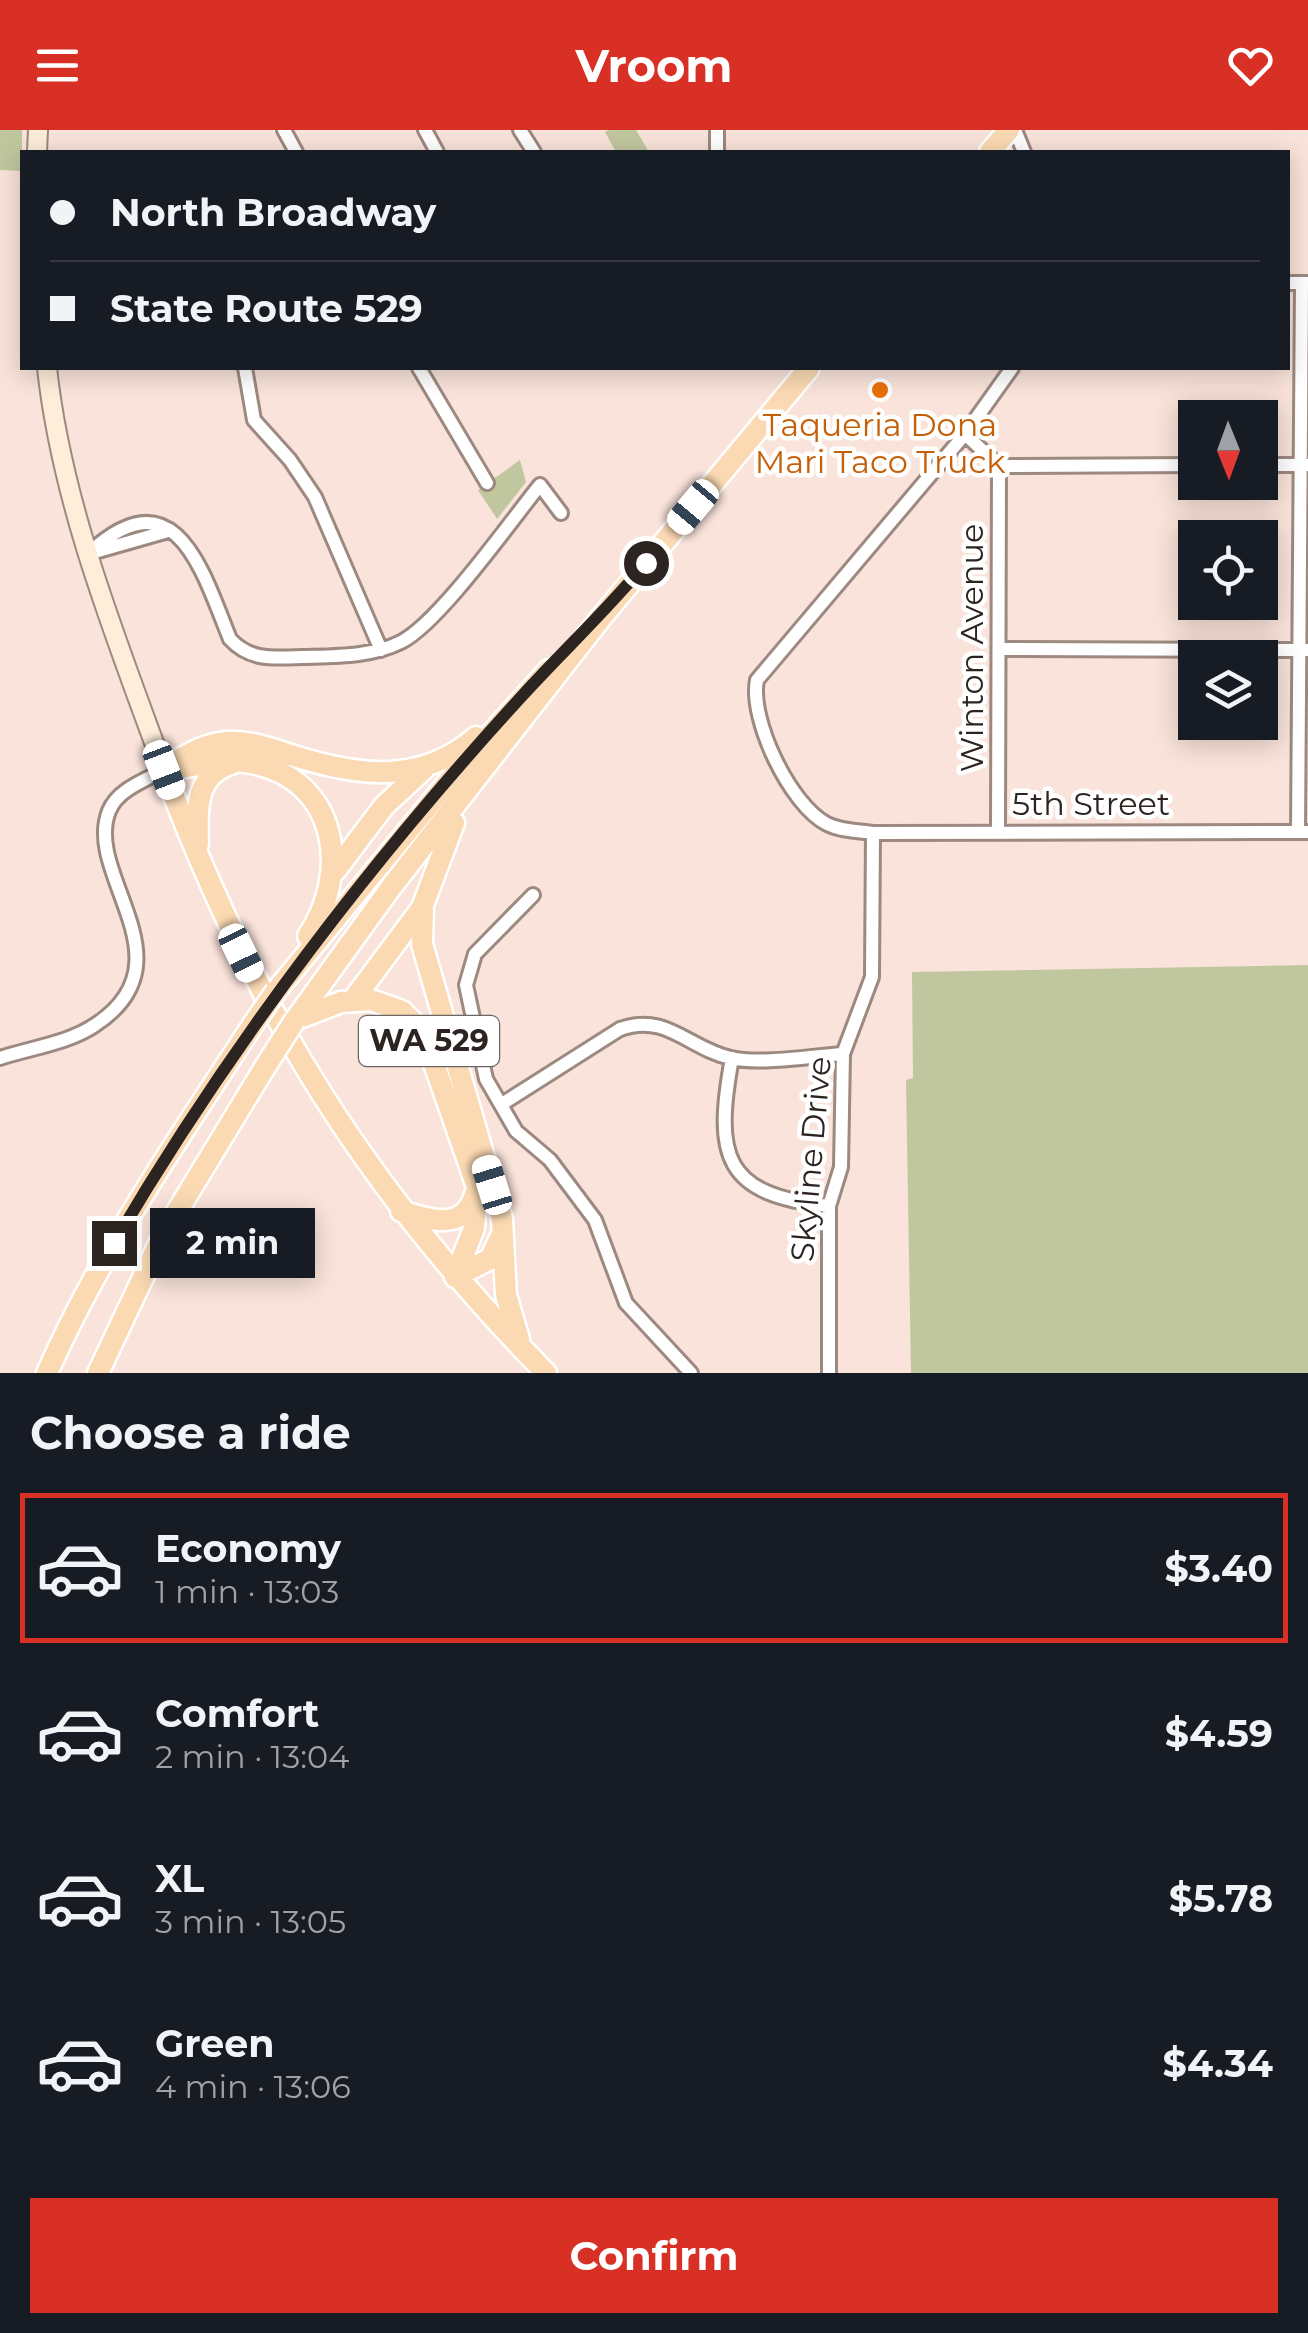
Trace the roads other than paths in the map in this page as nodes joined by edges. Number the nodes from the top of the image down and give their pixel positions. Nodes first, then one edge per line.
1 (1012, 130) edge
2 (992, 150) edge
3 (1299, 283) edge
4 (46, 370) edge
5 (245, 370) edge
6 (420, 370) edge
7 (807, 370) edge
8 (1011, 370) edge
9 (965, 434) junction
10 (1178, 465) edge
11 (1278, 465) edge
12 (1304, 465) edge
13 (1000, 466) junction
14 (487, 483) dead end
15 (560, 514) dead end
16 (88, 553) junction
17 (600, 619) junction
18 (1000, 649) junction
19 (380, 650) junction
20 (1303, 650) edge
21 (522, 696) junction
22 (237, 762) junction
23 (429, 765) junction
24 (164, 770) junction
25 (473, 786) junction
26 (998, 832) junction
27 (1303, 832) edge
28 (873, 833) junction
29 (198, 862) junction
30 (334, 872) junction
31 (532, 895) dead end
32 (423, 905) junction
33 (276, 991) junction
34 (353, 1000) junction
35 (295, 1020) junction
36 (844, 1054) junction
37 (0, 1058) edge
38 (732, 1058) junction
39 (502, 1104) junction
40 (476, 1187) junction
41 (828, 1206) junction
42 (401, 1211) junction
43 (502, 1218) junction
44 (455, 1277) junction
45 (524, 1350) junction
46 (47, 1373) edge
47 (98, 1373) edge
48 (546, 1373) edge
49 (690, 1373) edge
50 (829, 1373) edge

1 - 2 main road
3 - 12 street
4 - 16 main road
5 - 19 street
6 - 14 street
7 - 17 main road
8 - 9 street, 5th Street
9 - 13 street
9 - 28 street, 5th Street
10 - 13 street
11 - 12 street
12 - 20 street
13 - 18 street, Winton Avenue
15 - 19 street
16 - 19 street
16 - 24 main road
17 - 21 main road
17 - 25 main road
18 - 20 street
18 - 26 street, Winton Avenue
20 - 27 street
21 - 23 main road
21 - 33 main road
22 - 24 main road
22 - 29 main road
22 - 30 main road
23 - 24 main road
23 - 30 main road
24 - 29 main road
24 - 37 street
25 - 32 main road
25 - 35 main road
26 - 27 street, 5th Street
26 - 28 street, 5th Street
28 - 36 street, Skyline Drive
29 - 42 main road
30 - 33 main road
31 - 39 street
32 - 34 main road
32 - 43 main road
33 - 46 main road, bridge
34 - 35 main road, WA 529
34 - 40 main road, WA 529
35 - 47 main road, bridge
36 - 38 street
36 - 41 street, Skyline Drive
38 - 39 street
38 - 41 street
39 - 49 street
40 - 42 main road
40 - 44 main road, WA 529
41 - 50 street, Skyline Drive
42 - 44 main road
43 - 44 main road
43 - 45 main road
44 - 45 main road
45 - 48 main road

